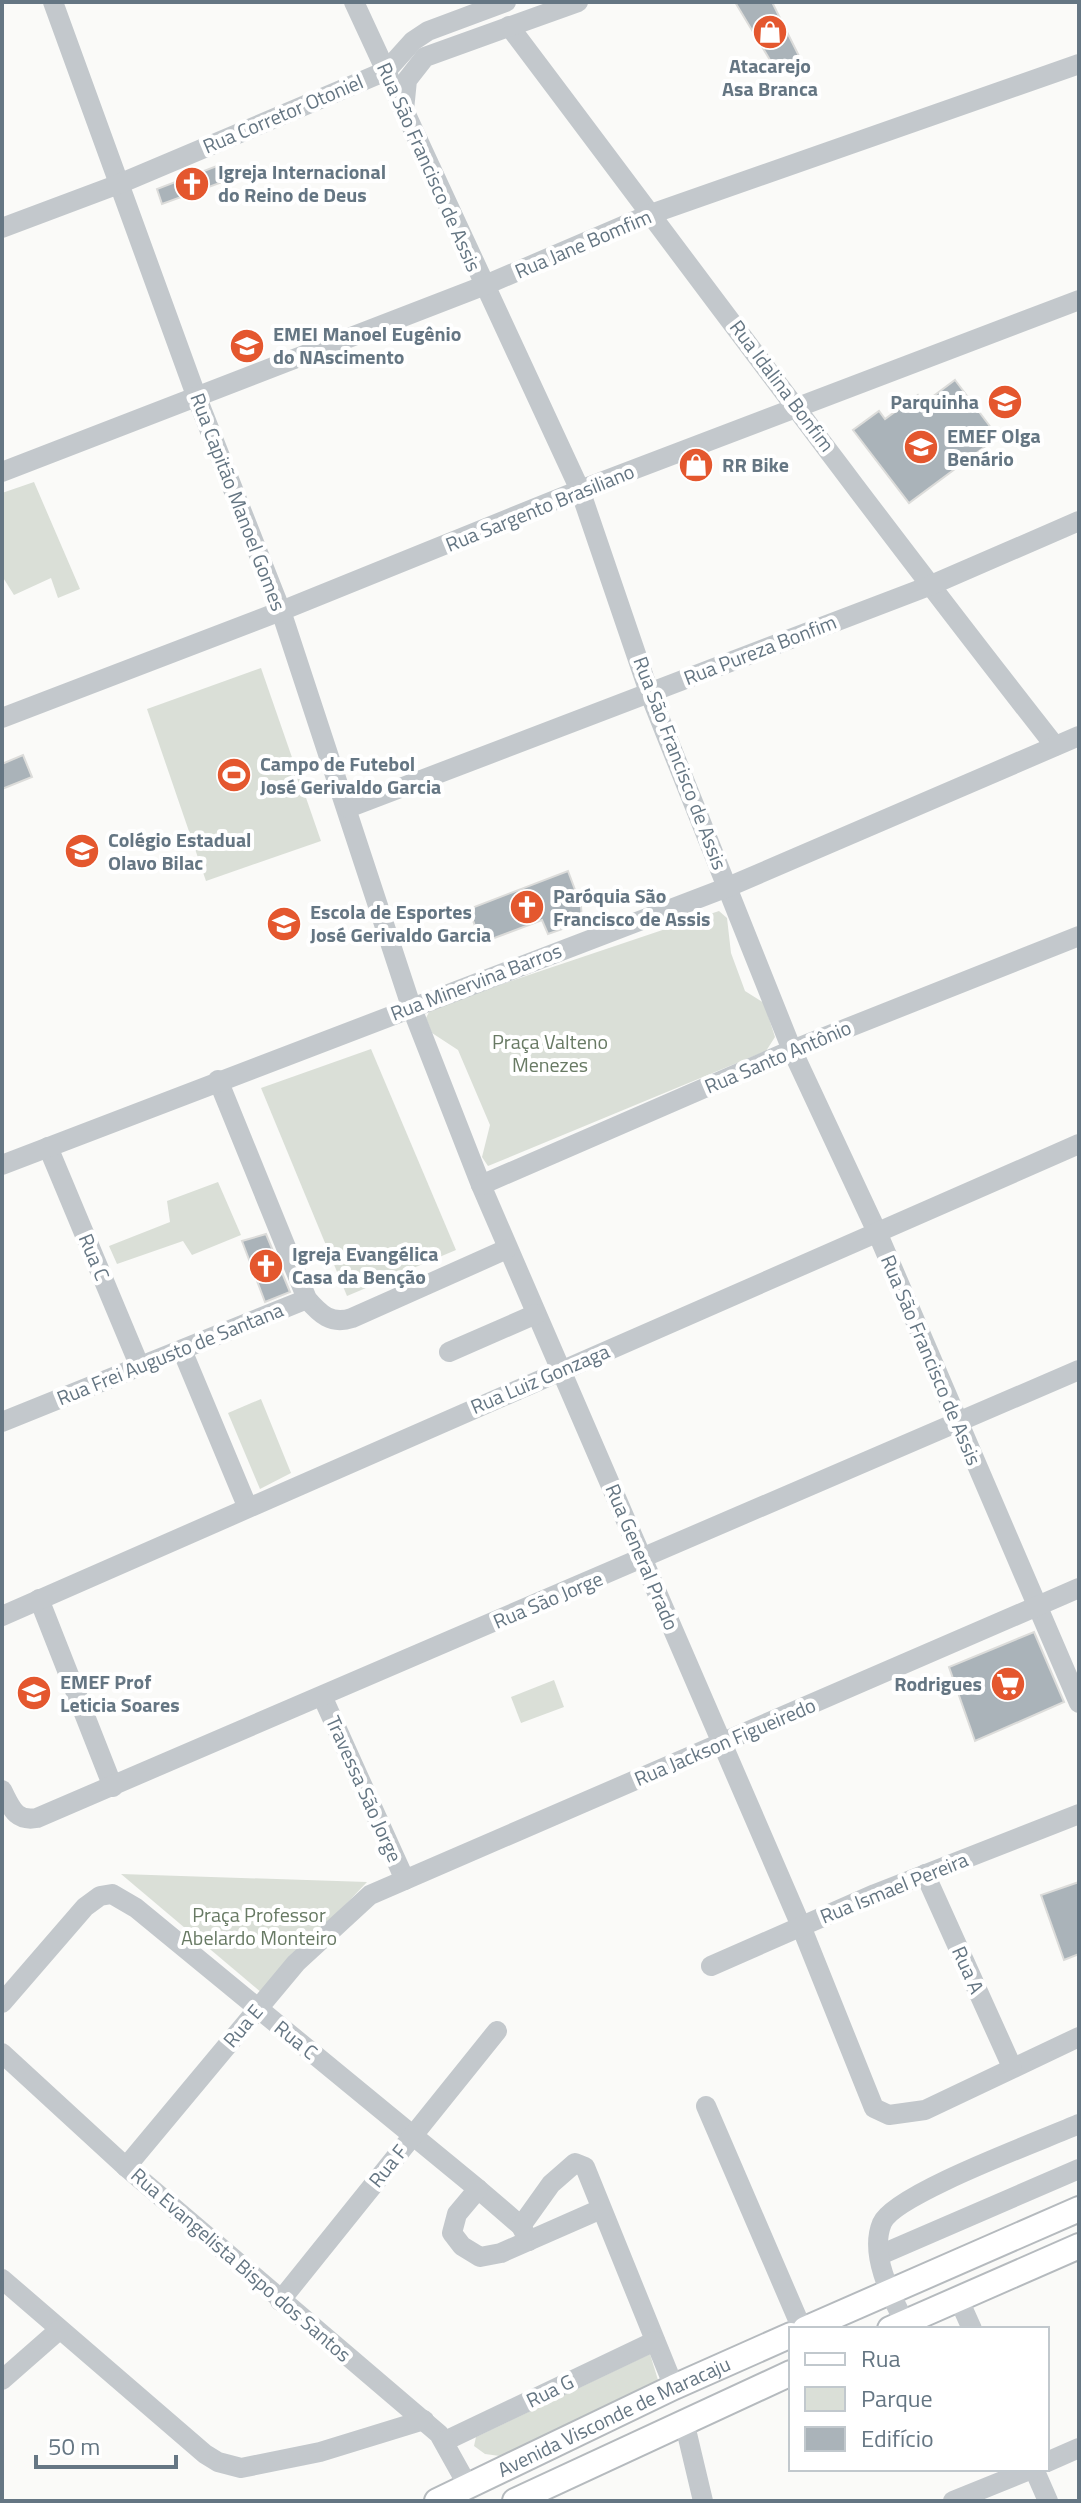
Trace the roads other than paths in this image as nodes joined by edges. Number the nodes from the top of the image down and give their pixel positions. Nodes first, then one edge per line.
1 (53, 2) edge
2 (354, 2) edge
3 (506, 2) edge
4 (578, 2) edge
5 (509, 26) junction
6 (1079, 64) edge
7 (386, 71) junction
8 (404, 110) junction
9 (119, 184) junction
10 (651, 214) junction
11 (2, 228) edge
12 (483, 286) junction
13 (1079, 300) edge
14 (197, 398) junction
15 (800, 408) junction
16 (2, 472) edge
17 (580, 490) junction
18 (1079, 521) edge
19 (929, 586) junction
20 (281, 611) junction
21 (649, 692) junction
22 (2, 718) edge
23 (1079, 736) edge
24 (1055, 746) junction
25 (348, 808) junction
26 (728, 887) junction
27 (1079, 936) edge
28 (411, 1006) junction
29 (792, 1050) junction
30 (218, 1080) junction
31 (1079, 1144) edge
32 (48, 1147) junction
33 (2, 1165) edge
34 (481, 1185) junction
35 (877, 1232) junction
36 (507, 1249) junction
37 (307, 1299) junction
38 (536, 1314) junction
39 (182, 1350) junction
40 (449, 1352) dead end
41 (140, 1367) junction
42 (561, 1370) junction
43 (1079, 1370) edge
44 (958, 1421) junction
45 (2, 1422) edge
46 (247, 1506) junction
47 (643, 1559) junction
48 (1079, 1588) edge
49 (39, 1599) junction
50 (1036, 1607) junction
51 (2, 1616) edge
52 (323, 1698) junction
53 (1079, 1703) edge
54 (723, 1743) junction
55 (113, 1787) junction
56 (2, 1790) edge
57 (1079, 1814) edge
58 (925, 1874) junction
59 (405, 1880) junction
60 (370, 1895) joint
61 (801, 1926) junction
62 (711, 1966) dead end
63 (2, 1969) edge
64 (18, 1983) junction
65 (2, 2003) edge
66 (257, 2008) junction
67 (497, 2031) dead end
68 (1079, 2037) edge
69 (2, 2053) edge
70 (1012, 2067) junction
71 (706, 2106) dead end
72 (1079, 2124) edge
73 (412, 2135) junction
74 (126, 2167) junction
75 (1079, 2169) edge
76 (478, 2189) junction
77 (601, 2209) junction
78 (1079, 2209) edge
79 (525, 2233) junction
80 (1079, 2246) edge
81 (880, 2255) junction
82 (2, 2279) edge
83 (889, 2293) junction
84 (959, 2300) junction
85 (280, 2301) junction
86 (898, 2326) edge
87 (802, 2327) edge
88 (808, 2327) edge
89 (971, 2327) edge
90 (59, 2330) junction
91 (789, 2336) edge
92 (655, 2341) junction
93 (789, 2374) edge
94 (2, 2380) edge
95 (674, 2387) junction
96 (424, 2420) junction
97 (684, 2421) junction
98 (445, 2441) junction
99 (1079, 2448) edge
100 (1049, 2461) edge
101 (1028, 2471) edge
102 (1034, 2471) edge
103 (468, 2486) junction
104 (437, 2501) edge
105 (515, 2501) edge
106 (703, 2501) edge
107 (953, 2501) edge
108 (1048, 2501) edge

1 - 9 street, Rua Capitão Manoel Gomes
2 - 7 street, Rua São Francisco de Assis
3 - 7 street
4 - 5 street
5 - 8 street
5 - 10 street, Rua Idalina Bonfim
6 - 10 street, Rua Jane Bomfim
7 - 8 street, Rua São Francisco de Assis
7 - 9 street, Rua Corretor Otoniel
8 - 12 street, Rua São Francisco de Assis
9 - 11 street, Rua Corretor Otoniel
9 - 14 street, Rua Capitão Manoel Gomes
10 - 12 street, Rua Jane Bomfim
10 - 15 street, Rua Idalina Bonfim
12 - 14 street, Rua Jane Bomfim
12 - 17 street, Rua São Francisco de Assis
13 - 15 street, Rua Sargento Brasiliano
14 - 16 street, Rua Jane Bomfim
14 - 20 street, Rua Capitão Manoel Gomes
15 - 17 street, Rua Sargento Brasiliano
15 - 19 street, Rua Idalina Bonfim
17 - 20 street, Rua Sargento Brasiliano
17 - 21 street, Rua São Francisco de Assis
18 - 19 street, Rua Pureza Bonfim
19 - 21 street, Rua Pureza Bonfim
19 - 24 street, Rua Idalina Bonfim
20 - 22 street, Rua Sargento Brasiliano
20 - 25 street, Rua Capitão Manoel Gomes
21 - 25 street, Rua Pureza Bonfim
21 - 26 street, Rua São Francisco de Assis
23 - 24 street, Rua Minervina Barros
24 - 26 street, Rua Minervina Barros
25 - 28 street, Rua Capitão Manoel Gomes
26 - 28 street, Rua Minervina Barros
26 - 29 street, Rua São Francisco de Assis
27 - 29 street, Rua Santo Antônio
28 - 30 street, Rua Minervina Barros
28 - 34 street, Rua General Prado
29 - 34 street, Rua Santo Antônio
29 - 35 street, Rua São Francisco de Assis
30 - 32 street, Rua Minervina Barros
30 - 37 street
31 - 35 street, Rua Luiz Gonzaga
32 - 33 street, Rua Minervina Barros
32 - 41 street, Rua C
34 - 36 street, Rua General Prado
35 - 42 street, Rua Luiz Gonzaga
35 - 44 street, Rua São Francisco de Assis
36 - 37 street, Rua Frei Augusto de Santana
36 - 38 street, Rua General Prado
37 - 39 street, Rua Frei Augusto de Santana
38 - 40 street
38 - 42 street, Rua General Prado
39 - 41 street, Rua Frei Augusto de Santana
39 - 46 street
41 - 45 street, Rua Frei Augusto de Santana
42 - 46 street, Rua Luiz Gonzaga
42 - 47 street, Rua General Prado
43 - 44 street, Rua São Jorge
44 - 47 street, Rua São Jorge
44 - 50 street, Rua São Francisco de Assis
46 - 49 street, Rua Luiz Gonzaga
47 - 52 street, Rua São Jorge
47 - 54 street, Rua General Prado
48 - 50 street, Rua Jackson Figueiredo
49 - 51 street, Rua Luiz Gonzaga
49 - 55 street
50 - 53 street, Rua São Francisco de Assis
50 - 54 street, Rua Jackson Figueiredo
52 - 55 street, Rua São Jorge
52 - 59 street, Travessa São Jorge
54 - 59 street, Rua Jackson Figueiredo
54 - 61 street, Rua General Prado
55 - 56 street, Rua São Jorge
57 - 58 street, Rua Ismael Pereira
58 - 61 street, Rua Ismael Pereira
58 - 70 street, Rua A
59 - 60 street, Rua Jackson Figueiredo
60 - 66 street, Rua E
61 - 62 street, Rua Ismael Pereira
61 - 70 street, Rua General Prado
63 - 64 street
64 - 65 street
64 - 66 street, Rua C
66 - 73 street, Rua C
66 - 74 street, Rua E
67 - 73 street, Rua F
68 - 70 street
69 - 74 street, Rua Evangelista Bispo dos Santos
71 - 87 street
72 - 81 street
73 - 76 street, Rua C
73 - 85 street, Rua F
74 - 85 street, Rua Evangelista Bispo dos Santos
75 - 81 street
76 - 79 street, Rua C
76 - 79 street
77 - 79 street
77 - 79 street
77 - 92 street
78 - 83 main road
80 - 84 main road
81 - 83 street
82 - 90 street
83 - 86 street
83 - 88 main road
84 - 86 main road
84 - 89 street
85 - 96 street, Rua Evangelista Bispo dos Santos
90 - 94 street
90 - 96 street
91 - 95 main road, Avenida Visconde de Maracaju
92 - 95 street
92 - 98 street, Rua G
93 - 97 main road, Avenida Visconde de Maracaju
95 - 103 main road, Avenida Visconde de Maracaju
96 - 98 street, Rua Evangelista Bispo dos Santos
97 - 105 main road, Avenida Visconde de Maracaju
97 - 106 street
98 - 103 street, Rua Evangelista Bispo dos Santos
99 - 100 street
101 - 107 street
102 - 108 street
103 - 104 main road, Avenida Visconde de Maracaju

